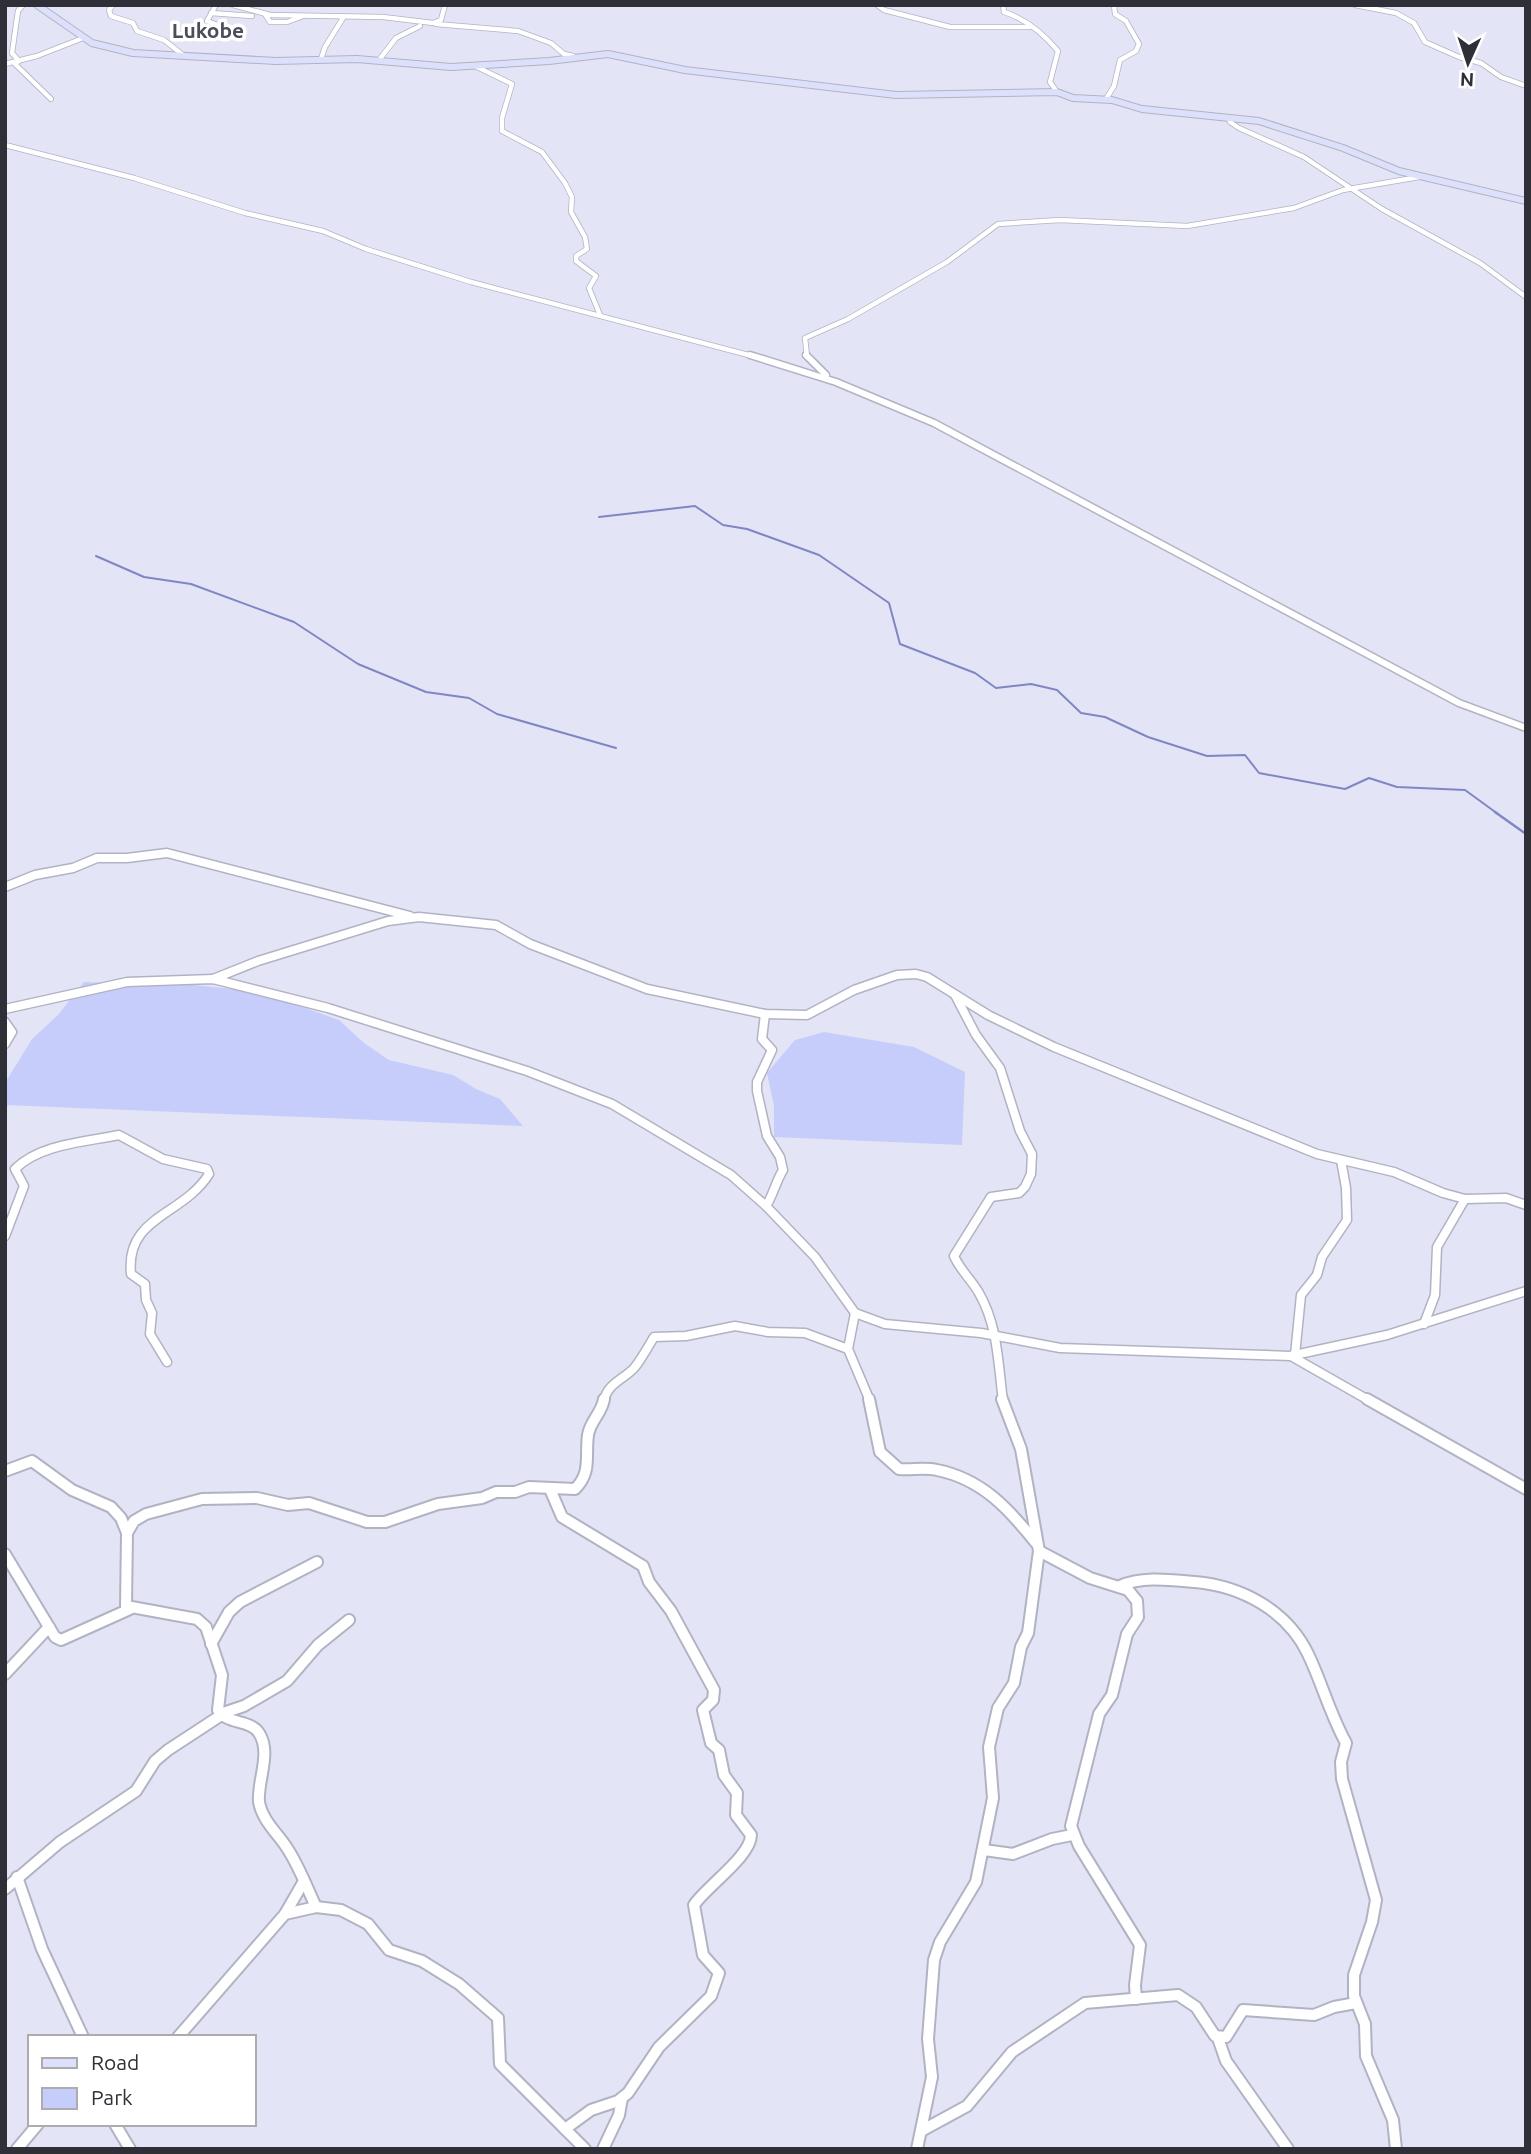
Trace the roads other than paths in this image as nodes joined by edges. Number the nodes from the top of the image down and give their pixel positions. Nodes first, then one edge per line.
1 (23, 5) edge
2 (37, 5) edge
3 (113, 5) edge
4 (216, 5) edge
5 (233, 5) edge
6 (445, 5) edge
7 (877, 5) edge
8 (1003, 5) edge
9 (1114, 5) edge
10 (1355, 5) edge
11 (211, 13) junction
12 (265, 15) junction
13 (343, 18) junction
14 (435, 23) junction
15 (1030, 27) junction
16 (230, 36) dead end
17 (83, 38) junction
18 (183, 55) junction
19 (573, 56) junction
20 (321, 59) junction
21 (379, 60) junction
22 (19, 61) junction
23 (5, 64) edge
24 (475, 66) junction
25 (1526, 86) edge
26 (1057, 92) junction
27 (51, 99) dead end
28 (1106, 99) junction
29 (1229, 117) junction
30 (5, 145) edge
31 (1419, 177) junction
32 (1352, 189) junction
33 (1526, 201) edge
34 (1526, 297) edge
35 (600, 315) junction
36 (836, 382) junction
37 (1526, 728) edge
38 (5, 887) edge
39 (412, 917) junction
40 (213, 979) junction
41 (955, 994) junction
42 (5, 1009) edge
43 (765, 1014) junction
44 (5, 1023) edge
45 (5, 1044) edge
46 (1341, 1160) junction
47 (1465, 1199) junction
48 (1526, 1205) edge
49 (766, 1206) junction
50 (5, 1236) edge
51 (1526, 1291) edge
52 (855, 1312) junction
53 (1424, 1324) junction
54 (995, 1335) junction
55 (848, 1349) junction
56 (1292, 1355) junction
57 (167, 1362) dead end
58 (5, 1471) edge
59 (550, 1489) junction
60 (1526, 1489) edge
61 (127, 1533) junction
62 (1038, 1548) junction
63 (5, 1554) edge
64 (317, 1562) dead end
65 (1120, 1586) junction
66 (130, 1609) junction
67 (349, 1620) dead end
68 (49, 1627) junction
69 (211, 1644) junction
70 (5, 1674) edge
71 (221, 1715) junction
72 (1072, 1835) junction
73 (984, 1850) junction
74 (17, 1877) junction
75 (304, 1881) junction
76 (5, 1889) edge
77 (316, 1907) junction
78 (285, 1914) junction
79 (1136, 1999) junction
80 (1356, 2003) junction
81 (82, 2035) edge
82 (180, 2035) edge
83 (1217, 2038) junction
84 (622, 2098) junction
85 (36, 2126) edge
86 (116, 2126) edge
87 (565, 2129) junction
88 (921, 2131) junction
89 (17, 2149) edge
90 (131, 2149) edge
91 (585, 2149) edge
92 (603, 2149) edge
93 (917, 2149) edge
94 (1287, 2149) edge
95 (1396, 2149) edge

1 - 22 street
2 - 17 street
3 - 18 street
4 - 11 street
5 - 12 street
6 - 14 street
7 - 15 street
8 - 15 street
9 - 28 street
10 - 25 street
11 - 12 street
11 - 16 street
12 - 13 street
13 - 14 street
13 - 20 street
14 - 19 street
14 - 21 street
15 - 26 street
17 - 18 street
17 - 22 street
18 - 20 street
19 - 24 street
19 - 26 street
20 - 21 street
21 - 24 street
22 - 23 street
22 - 27 street
24 - 35 street
26 - 28 street
28 - 29 street
29 - 31 street
29 - 32 street
30 - 35 street
31 - 32 street
31 - 33 street
32 - 34 street
32 - 36 street
35 - 36 street
36 - 37 street
38 - 39 street
39 - 40 street
39 - 43 street
40 - 42 street
40 - 49 street
41 - 43 street
41 - 46 street
41 - 54 street
43 - 49 street
44 - 45 street
46 - 47 street
46 - 56 street
47 - 48 street
47 - 53 street
49 - 52 street
50 - 57 street
51 - 53 street
52 - 54 street
52 - 55 street
53 - 56 street
54 - 56 street
54 - 62 street
55 - 59 street
55 - 62 street
56 - 60 street
58 - 61 street
59 - 61 street
59 - 84 street
61 - 66 street
62 - 65 street
62 - 73 street
63 - 68 street
64 - 69 street
65 - 72 street
65 - 80 street
66 - 68 street
66 - 69 street
67 - 71 street
68 - 70 street
69 - 71 street
71 - 74 street
71 - 75 street
72 - 73 street
72 - 79 street
73 - 88 street
74 - 76 street
74 - 81 street
75 - 77 street
75 - 78 street
77 - 78 street
77 - 87 street
78 - 82 street
79 - 83 street
79 - 88 street
80 - 83 street
80 - 95 street
83 - 94 street
84 - 87 street
84 - 92 street
85 - 89 street
86 - 90 street
87 - 91 street
88 - 93 street

